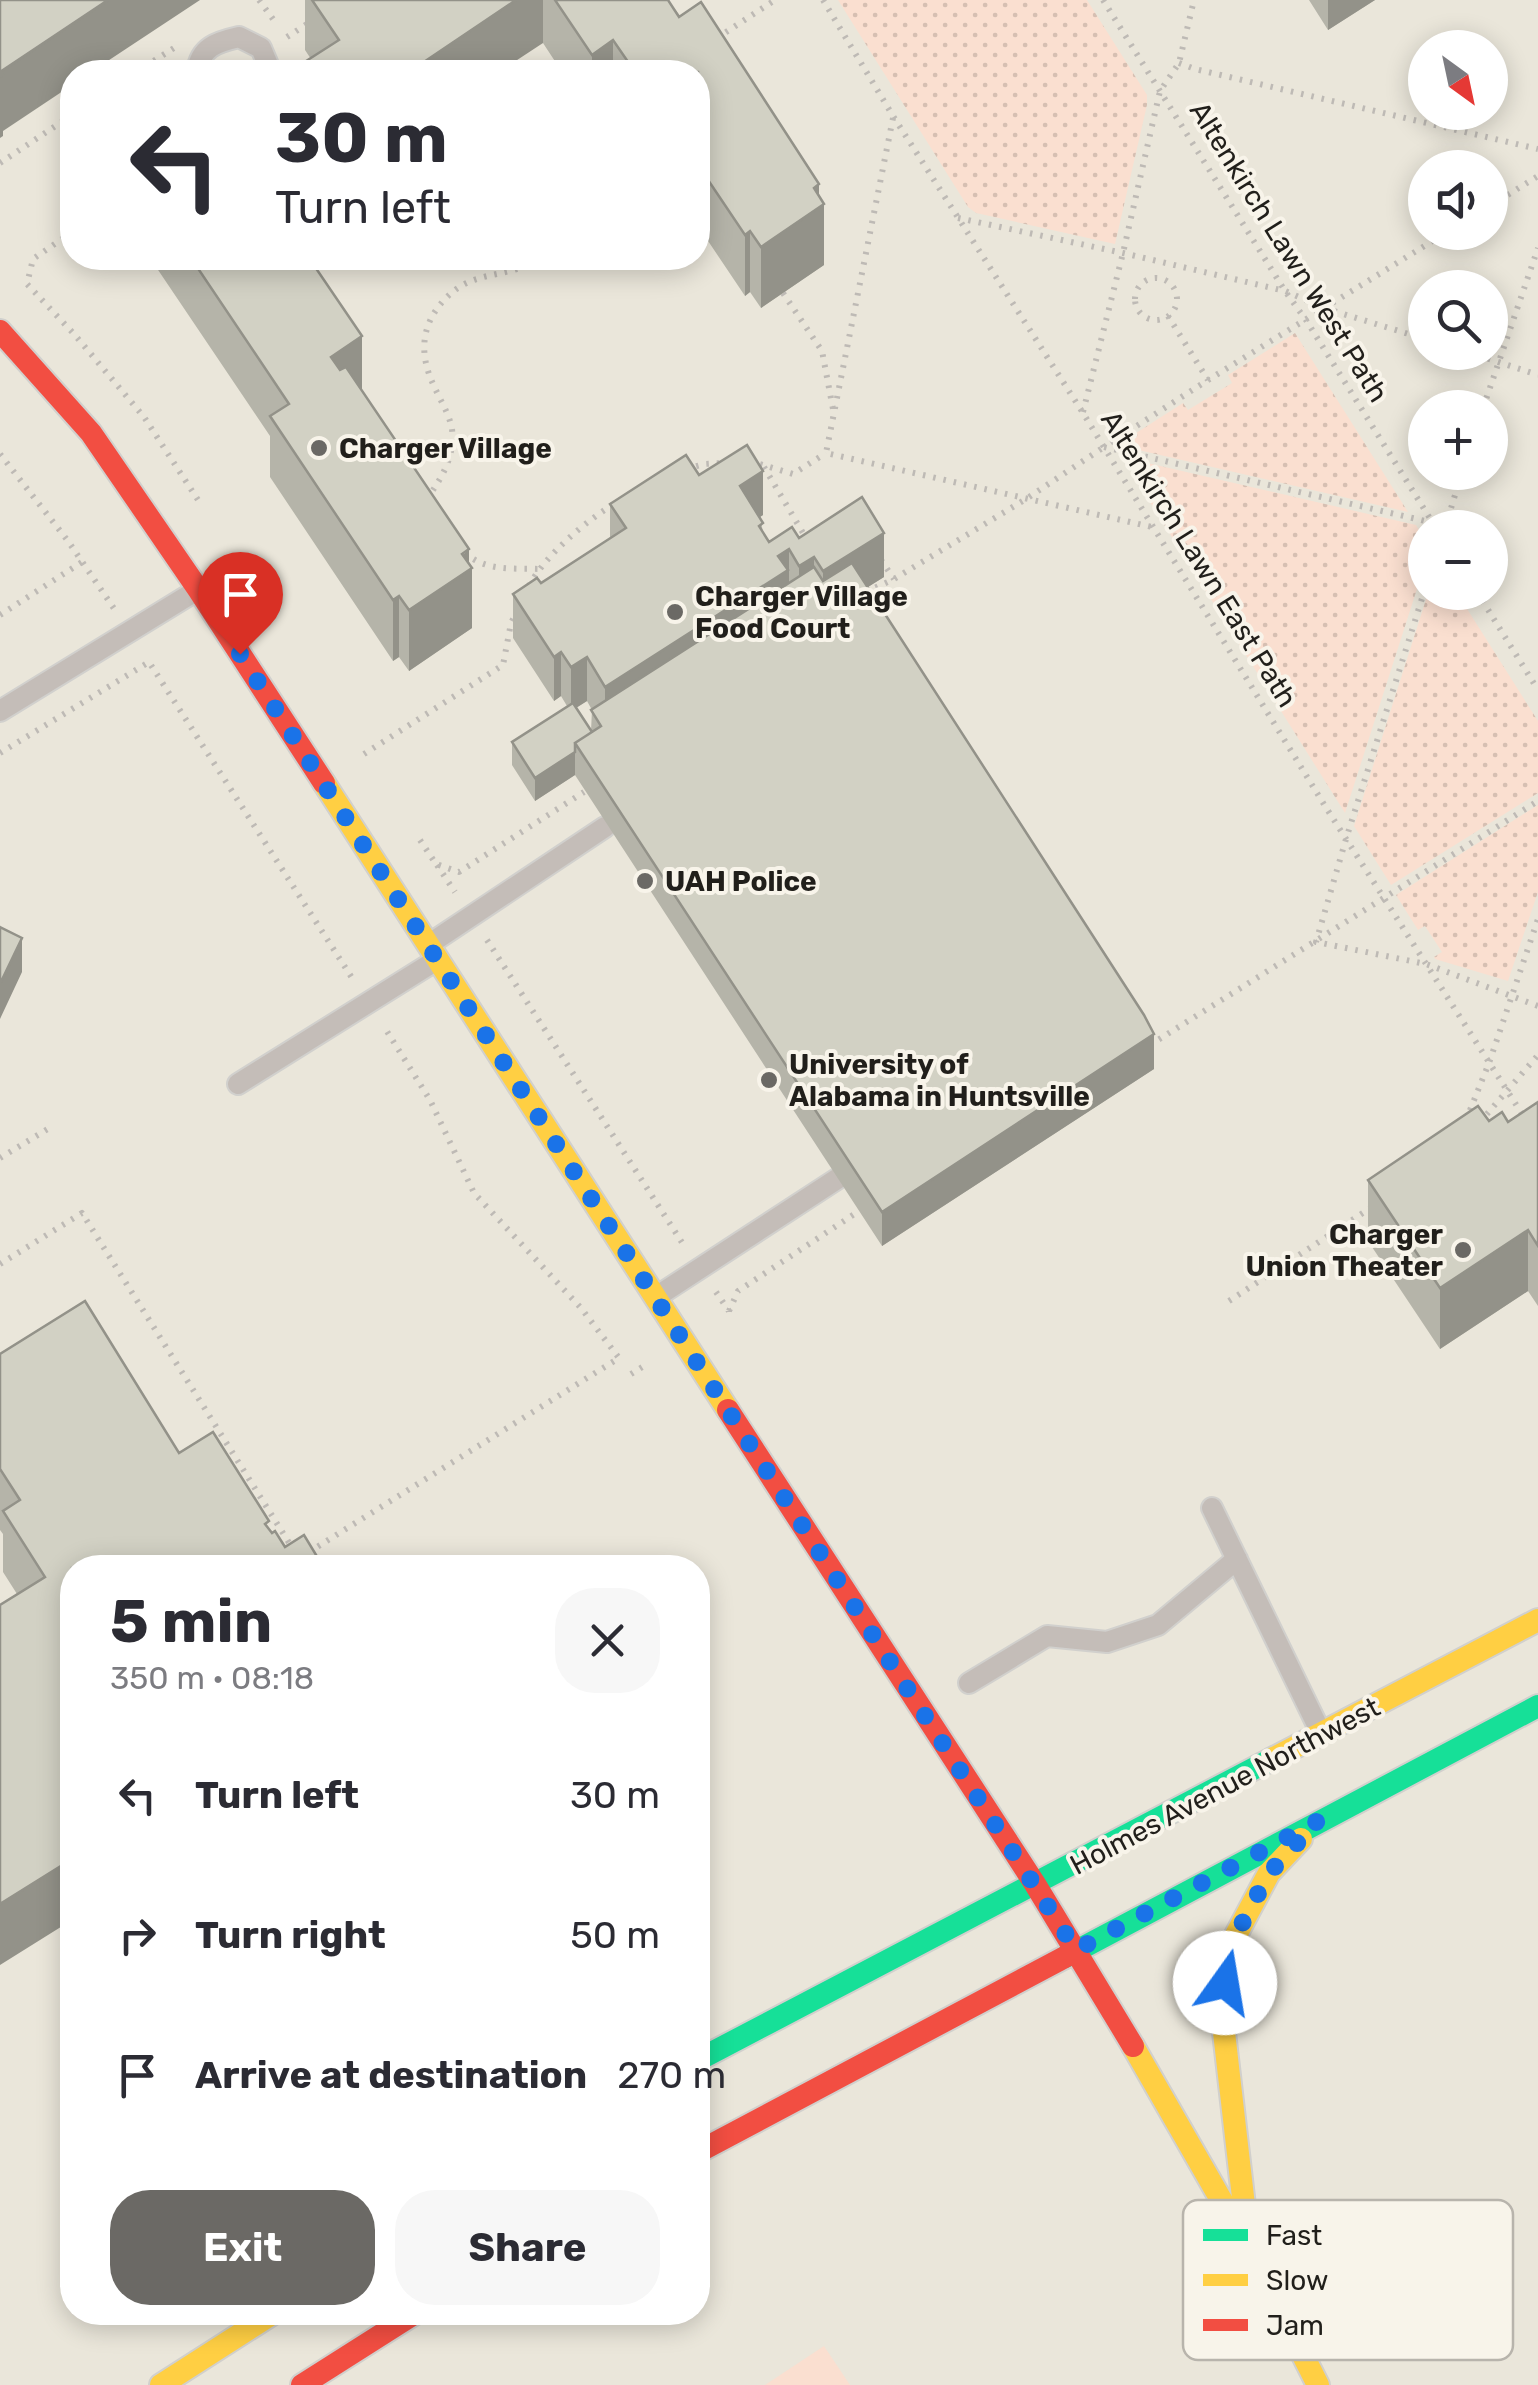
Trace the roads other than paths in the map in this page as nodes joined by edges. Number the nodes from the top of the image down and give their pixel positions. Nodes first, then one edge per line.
1 (200, 60) edge
2 (266, 60) edge
3 (0, 330) edge
4 (198, 589) junction
5 (0, 710) edge
6 (606, 826) edge
7 (432, 952) junction
8 (238, 1084) dead end
9 (837, 1179) edge
10 (654, 1298) junction
11 (1212, 1508) dead end
12 (1237, 1560) junction
13 (1538, 1620) edge
14 (969, 1683) dead end
15 (1538, 1706) edge
16 (1322, 1735) junction
17 (1318, 1821) junction
18 (1035, 1884) junction
19 (1076, 1950) junction
20 (710, 2054) edge
21 (710, 2146) edge
22 (1222, 2200) edge
23 (1244, 2200) edge
24 (254, 2325) edge
25 (397, 2325) edge
26 (1307, 2360) edge
27 (161, 2385) edge
28 (302, 2385) edge
29 (1318, 2385) edge

1 - 2 lane
3 - 4 main road
4 - 5 lane
4 - 7 main road
6 - 7 lane
7 - 8 lane
7 - 10 main road
9 - 10 lane
10 - 18 main road
11 - 12 lane
12 - 14 lane
12 - 16 lane
13 - 16 main road, Holmes Avenue Northwest
15 - 17 main road
16 - 18 main road, Holmes Avenue Northwest
17 - 19 main road
17 - 23 main road
18 - 19 main road
18 - 20 main road, Holmes Avenue Northwest
19 - 21 main road
19 - 22 main road
24 - 27 main road
25 - 28 main road
26 - 29 main road

